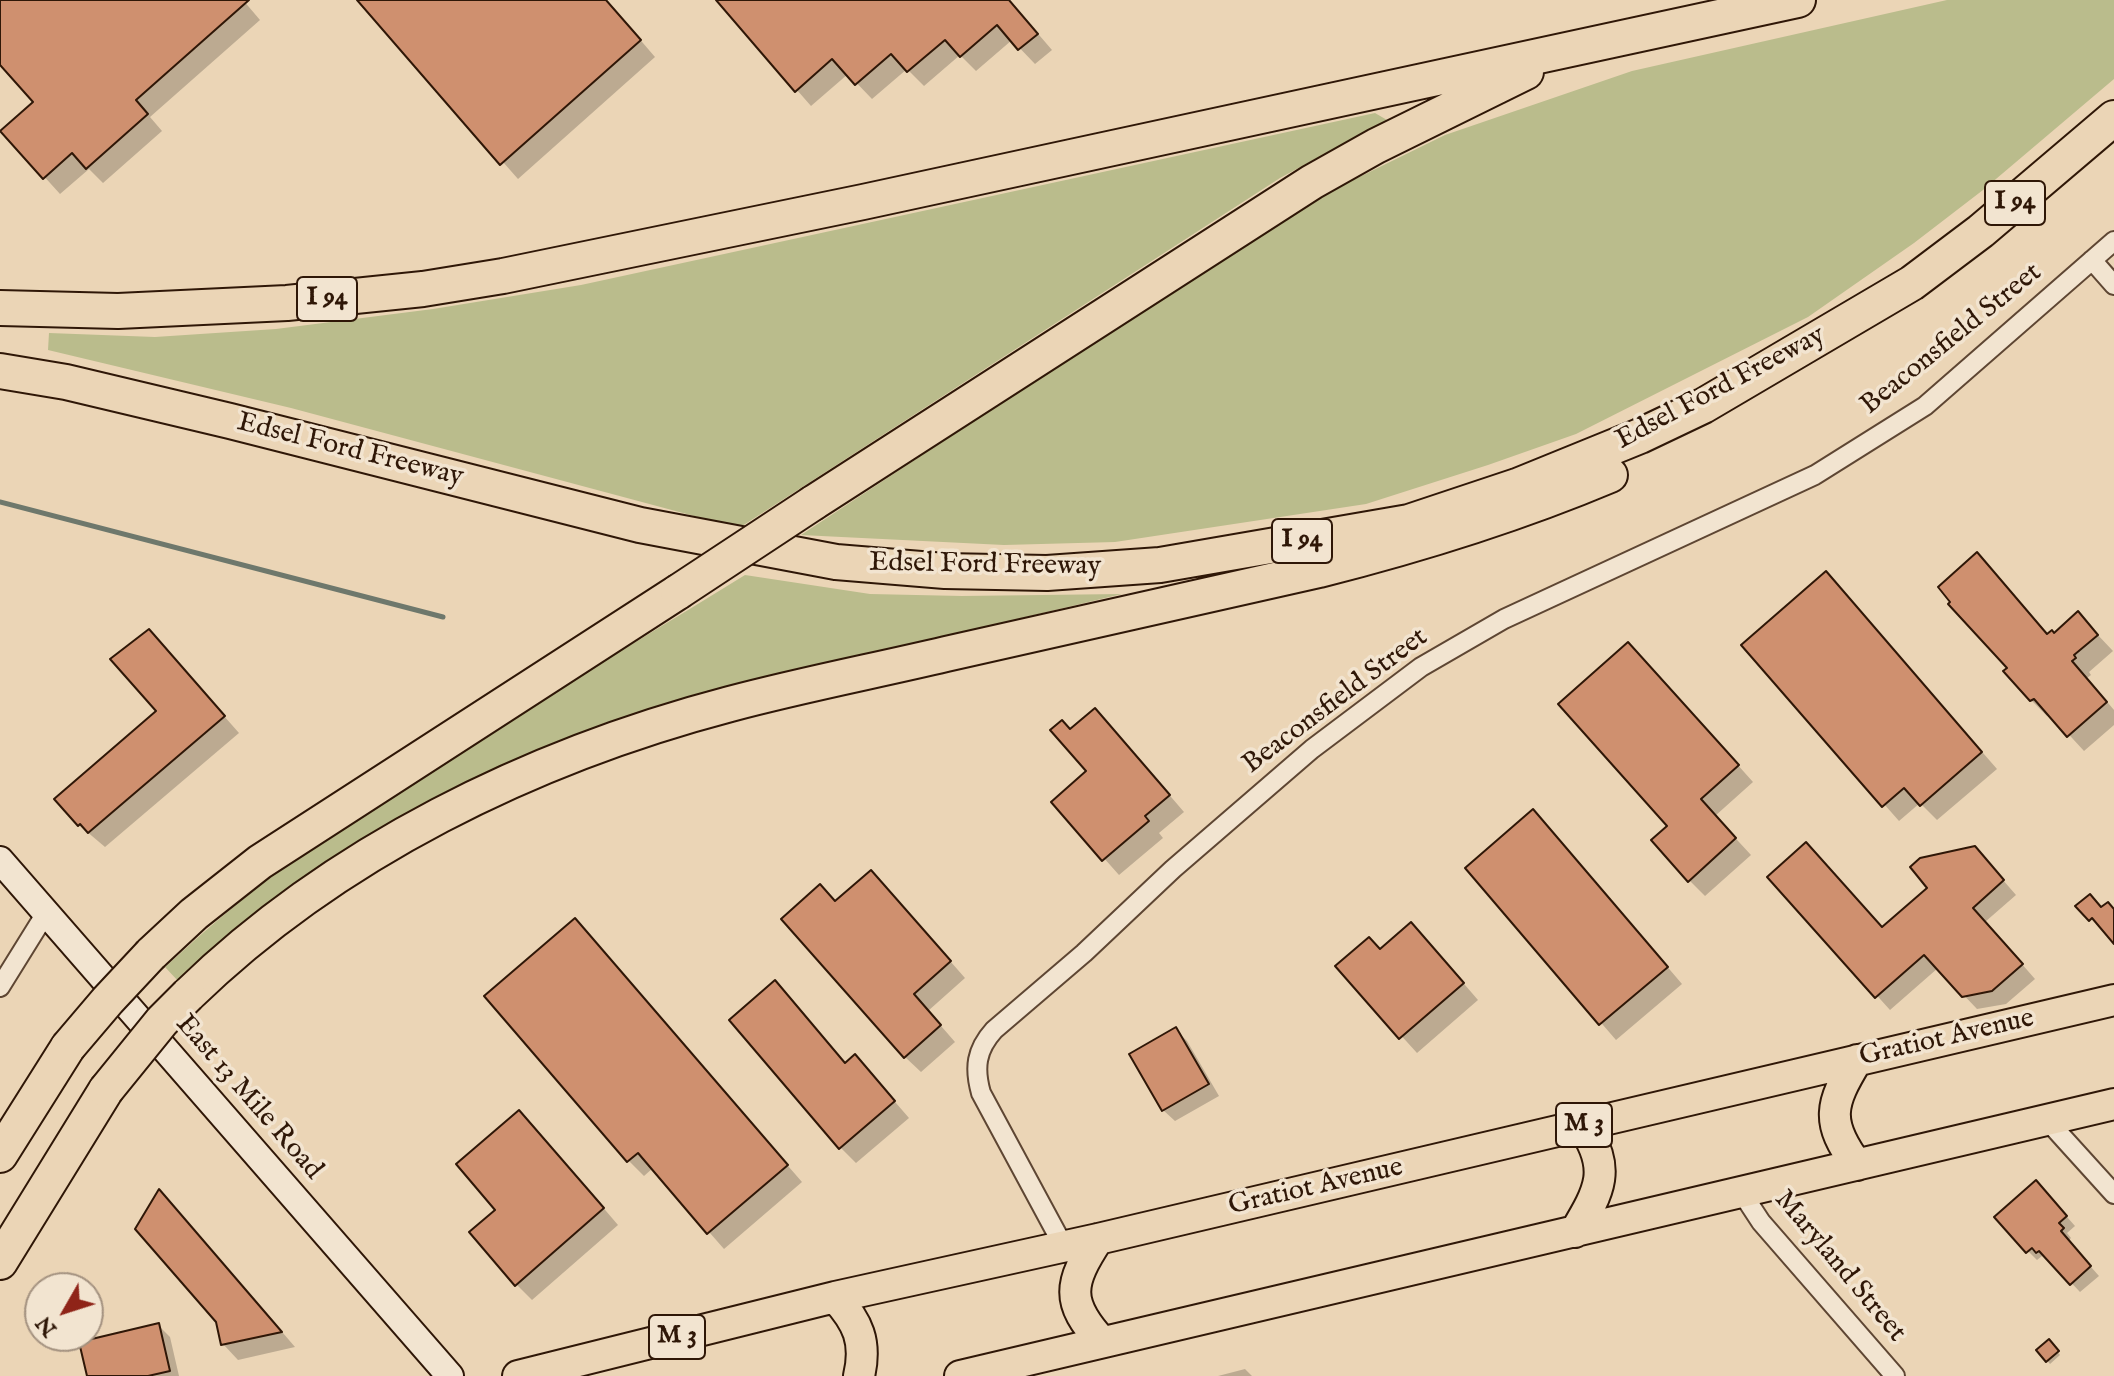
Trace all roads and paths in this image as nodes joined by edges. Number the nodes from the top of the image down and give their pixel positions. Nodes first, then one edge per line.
1 (1798, 0) edge
2 (1573, 48) junction
3 (2114, 118) edge
4 (2114, 241) edge
5 (2092, 260) junction
6 (1912, 283) junction
7 (2114, 285) edge
8 (0, 308) edge
9 (0, 371) edge
10 (0, 860) edge
11 (46, 913) junction
12 (0, 987) edge
13 (2114, 1000) edge
14 (1857, 1060) junction
15 (2114, 1104) edge
16 (2047, 1120) junction
17 (1582, 1125) junction
18 (0, 1155) edge
19 (1857, 1165) junction
20 (1742, 1193) junction
21 (2114, 1194) edge
22 (1575, 1232) junction
23 (1098, 1239) junction
24 (1064, 1247) junction
25 (0, 1262) edge
26 (835, 1297) junction
27 (1102, 1342) junction
28 (450, 1376) edge
29 (518, 1376) edge
30 (859, 1376) edge
31 (960, 1376) edge
32 (1895, 1376) edge

1 - 2 highway, I 94
2 - 8 highway, I 94
2 - 18 highway, bridge
3 - 6 highway, Edsel Ford Freeway / I 94
4 - 5 street, Beaconsfield Street
5 - 7 street
5 - 24 street, Beaconsfield Street
6 - 9 highway, Edsel Ford Freeway / I 94
6 - 25 highway, bridge
10 - 11 main road, East 13 Mile Road
11 - 12 street
11 - 28 main road, East 13 Mile Road
13 - 14 main road, Gratiot Avenue / M 3
14 - 17 main road, Gratiot Avenue / M 3
14 - 19 main road
15 - 16 main road
16 - 19 main road
16 - 21 street
17 - 22 main road
17 - 23 main road, Gratiot Avenue / M 3
19 - 20 main road
20 - 22 main road
20 - 32 street, Maryland Street
22 - 27 main road
23 - 24 main road, Gratiot Avenue / M 3
23 - 27 main road
24 - 26 main road, Gratiot Avenue / M 3
26 - 29 main road, Gratiot Avenue / M 3
26 - 30 main road
27 - 31 main road

